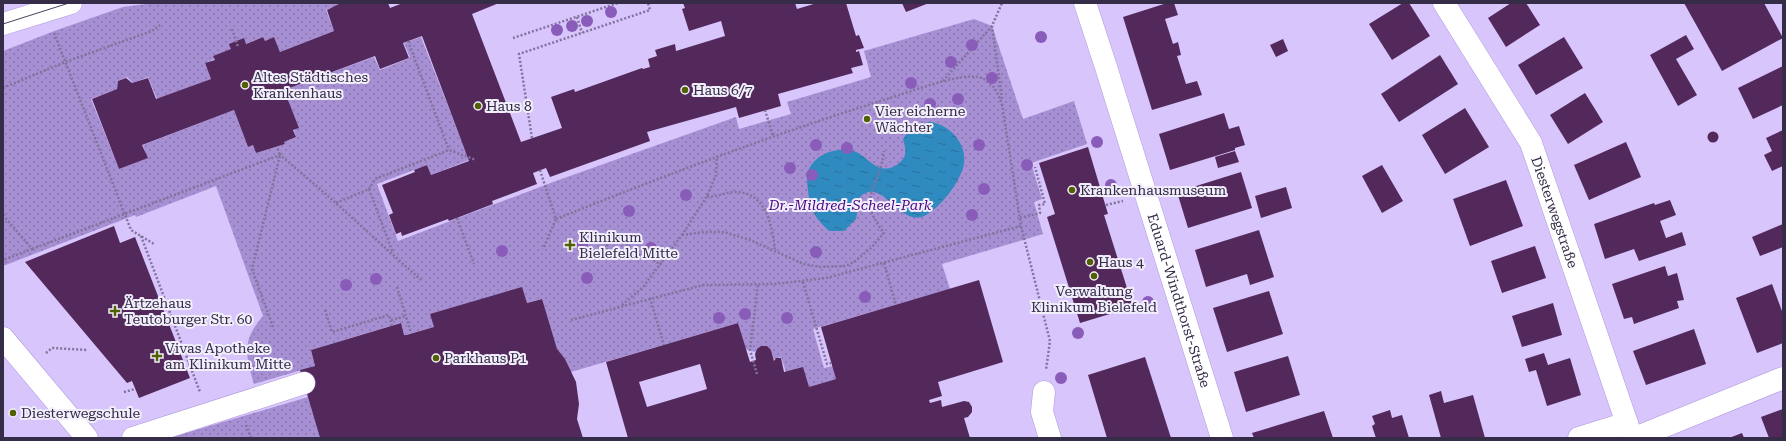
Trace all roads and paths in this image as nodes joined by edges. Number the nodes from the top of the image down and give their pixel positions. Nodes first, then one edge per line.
1 (71, 3) edge
2 (618, 3) edge
3 (648, 3) edge
4 (1002, 3) edge
5 (1085, 3) edge
6 (1444, 3) edge
7 (577, 17) junction
8 (3, 24) edge
9 (160, 25) dead end
10 (992, 26) junction
11 (52, 28) dead end
12 (232, 29) dead end
13 (582, 33) junction
14 (513, 38) dead end
15 (408, 41) dead end
16 (238, 47) dead end
17 (65, 62) junction
18 (942, 82) junction
19 (3, 88) edge
20 (1002, 105) junction
21 (765, 110) dead end
22 (773, 136) junction
23 (532, 138) dead end
24 (277, 147) dead end
25 (448, 150) junction
26 (884, 151) dead end
27 (280, 155) junction
28 (717, 156) junction
29 (476, 160) dead end
30 (1034, 167) dead end
31 (540, 170) dead end
32 (369, 189) junction
33 (707, 196) junction
34 (1118, 202) dead end
35 (336, 203) junction
36 (1106, 205) dead end
37 (124, 213) junction
38 (3, 216) edge
39 (457, 218) dead end
40 (1020, 218) junction
41 (556, 219) junction
42 (1022, 226) junction
43 (682, 235) junction
44 (140, 236) junction
45 (142, 240) junction
46 (137, 242) dead end
47 (154, 244) dead end
48 (32, 249) junction
49 (543, 249) dead end
50 (775, 250) junction
51 (626, 251) junction
52 (393, 253) junction
53 (3, 260) edge
54 (884, 263) junction
55 (474, 264) dead end
56 (661, 265) junction
57 (845, 266) junction
58 (847, 273) junction
59 (421, 280) dead end
60 (803, 282) junction
61 (758, 284) junction
62 (397, 287) dead end
63 (650, 298) junction
64 (896, 305) dead end
65 (622, 306) junction
66 (326, 310) dead end
67 (406, 316) junction
68 (391, 320) junction
69 (571, 320) dead end
70 (392, 326) dead end
71 (273, 327) dead end
72 (411, 333) dead end
73 (3, 338) edge
74 (664, 345) dead end
75 (88, 350) dead end
76 (832, 363) dead end
77 (28, 367) junction
78 (190, 367) junction
79 (186, 368) dead end
80 (757, 374) dead end
81 (1783, 378) edge
82 (304, 383) dead end
83 (135, 389) dead end
84 (124, 392) dead end
85 (1044, 392) joint
86 (208, 413) junction
87 (1631, 433) edge
88 (87, 438) edge
89 (133, 438) edge
90 (1050, 438) edge
91 (1222, 438) edge
92 (1579, 438) edge

1 - 8 street
2 - 7 path
3 - 13 path
4 - 10 path
5 - 91 street, Eduard-Windthorst-Straße
6 - 87 street, Diesterwegstraße
7 - 13 path
7 - 14 path
9 - 17 path
10 - 18 path
10 - 20 path
11 - 17 path
12 - 16 path
13 - 23 path
15 - 25 path
17 - 19 path
17 - 37 path
18 - 20 path
18 - 22 path
20 - 40 path
21 - 22 path
22 - 28 path
24 - 27 path
25 - 29 path
25 - 32 path
26 - 57 path
27 - 35 path
27 - 37 path
27 - 71 path
28 - 33 path
28 - 41 path
30 - 40 path
31 - 41 path
32 - 35 path
32 - 52 path
33 - 43 path
33 - 50 path
34 - 36 path
35 - 52 path
37 - 44 path
37 - 48 path
38 - 48 path
39 - 55 path
40 - 42 path
41 - 49 path
42 - 54 path
42 - 85 path
43 - 50 path
43 - 56 path
44 - 45 path
44 - 47 path
45 - 46 path
45 - 78 path
48 - 53 path
50 - 57 path
51 - 51 path
51 - 56 path
52 - 59 path
54 - 58 path
54 - 64 path
56 - 65 path
57 - 58 path
58 - 60 path
60 - 61 path
60 - 76 path
61 - 63 path
61 - 80 path
62 - 67 path
63 - 65 path
63 - 74 path
65 - 69 path
66 - 68 path
67 - 68 path
67 - 72 path
68 - 70 path
73 - 77 street
75 - 77 path
77 - 88 street
78 - 79 path
78 - 86 path
81 - 87 street
82 - 86 street
83 - 84 path
85 - 90 street
86 - 89 street
87 - 92 street

